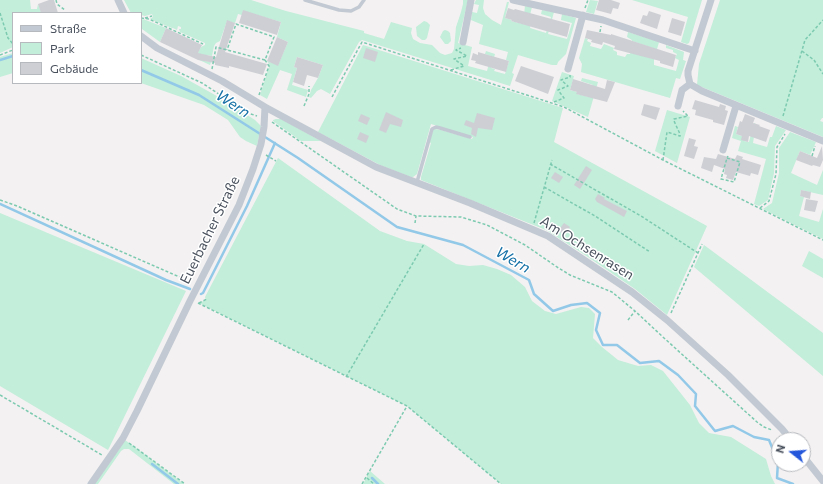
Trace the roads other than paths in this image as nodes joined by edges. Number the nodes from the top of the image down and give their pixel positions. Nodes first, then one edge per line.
1 (118, 0) edge
2 (305, 0) edge
3 (364, 0) edge
4 (472, 0) edge
5 (513, 0) edge
6 (711, 0) edge
7 (124, 12) edge
8 (583, 15) junction
9 (142, 37) edge
10 (462, 45) road end
11 (695, 51) junction
12 (568, 69) road end
13 (690, 84) junction
14 (678, 106) road end
15 (736, 106) junction
16 (265, 107) junction
17 (470, 137) dead end
18 (820, 140) edge
19 (726, 151) road end
20 (417, 182) junction
21 (784, 432) edge
22 (811, 464) edge
23 (819, 473) edge
24 (823, 481) edge
25 (91, 484) edge

1 - 7 street
2 - 3 lane
4 - 10 street
5 - 8 street
6 - 11 street
8 - 11 street
8 - 12 street
9 - 16 street
11 - 13 street
13 - 14 street
13 - 15 street
15 - 18 street
15 - 19 street
16 - 20 street, Am Ochsenrasen
16 - 25 street, Euerbacher Straße
17 - 20 lane
20 - 21 street, Am Ochsenrasen
22 - 23 street
23 - 24 street

